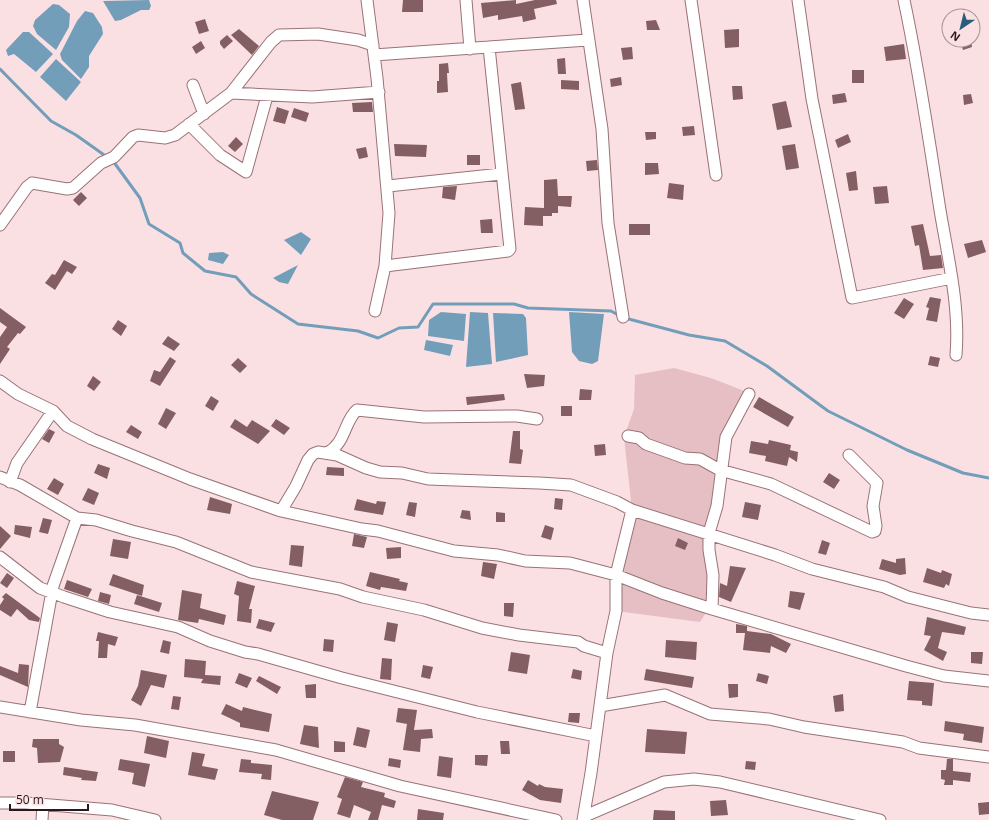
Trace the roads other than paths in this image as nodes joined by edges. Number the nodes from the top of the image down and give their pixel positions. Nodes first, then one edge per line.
1 (367, 0) edge
2 (466, 0) edge
3 (583, 0) edge
4 (691, 0) edge
5 (798, 0) edge
6 (904, 0) edge
7 (588, 40) junction
8 (489, 48) junction
9 (470, 49) junction
10 (373, 50) junction
11 (193, 85) dead end
12 (378, 92) junction
13 (231, 93) junction
14 (266, 96) junction
15 (204, 114) junction
16 (190, 124) junction
17 (501, 174) junction
18 (716, 175) dead end
19 (388, 186) junction
20 (0, 225) edge
21 (385, 266) junction
22 (952, 278) junction
23 (375, 311) dead end
24 (623, 317) dead end
25 (956, 355) dead end
26 (0, 381) edge
27 (749, 394) dead end
28 (52, 411) junction
29 (537, 419) dead end
30 (628, 436) dead end
31 (327, 453) junction
32 (848, 455) dead end
33 (720, 470) junction
34 (5, 479) edge
35 (632, 510) junction
36 (281, 511) junction
37 (77, 518) junction
38 (709, 533) junction
39 (0, 558) edge
40 (616, 575) junction
41 (52, 593) junction
42 (712, 609) junction
43 (989, 615) edge
44 (607, 653) junction
45 (989, 681) edge
46 (600, 706) junction
47 (0, 707) edge
48 (30, 712) junction
49 (596, 736) junction
50 (989, 757) edge
51 (0, 803) edge
52 (43, 805) junction
53 (584, 818) edge
54 (42, 820) edge
55 (155, 820) edge
56 (556, 820) edge
57 (880, 820) edge

1 - 10 street
2 - 9 street
3 - 7 street
4 - 18 street
5 - 22 street
6 - 22 street
7 - 8 street
7 - 24 street
8 - 9 street
8 - 17 street
9 - 10 street
10 - 12 street
10 - 13 street
11 - 15 street
12 - 14 street
12 - 19 street
13 - 14 street
13 - 15 street
14 - 16 street
15 - 16 street
16 - 20 street
17 - 19 street
17 - 21 street
19 - 21 street
21 - 23 street
22 - 25 street
26 - 28 street
27 - 33 street
28 - 34 street
28 - 36 street
29 - 31 street
30 - 33 street
31 - 35 street
31 - 36 street
32 - 33 street
33 - 38 street
34 - 37 street
35 - 38 street
35 - 40 street
36 - 40 street
37 - 41 street
37 - 44 street
38 - 42 street
38 - 43 street
39 - 41 street
40 - 42 street
40 - 44 street
41 - 48 street
41 - 49 street
42 - 45 street
44 - 46 street
46 - 49 street
46 - 50 street
47 - 48 street
48 - 56 street
49 - 53 street
51 - 52 street
52 - 54 street
52 - 55 street
53 - 57 street

